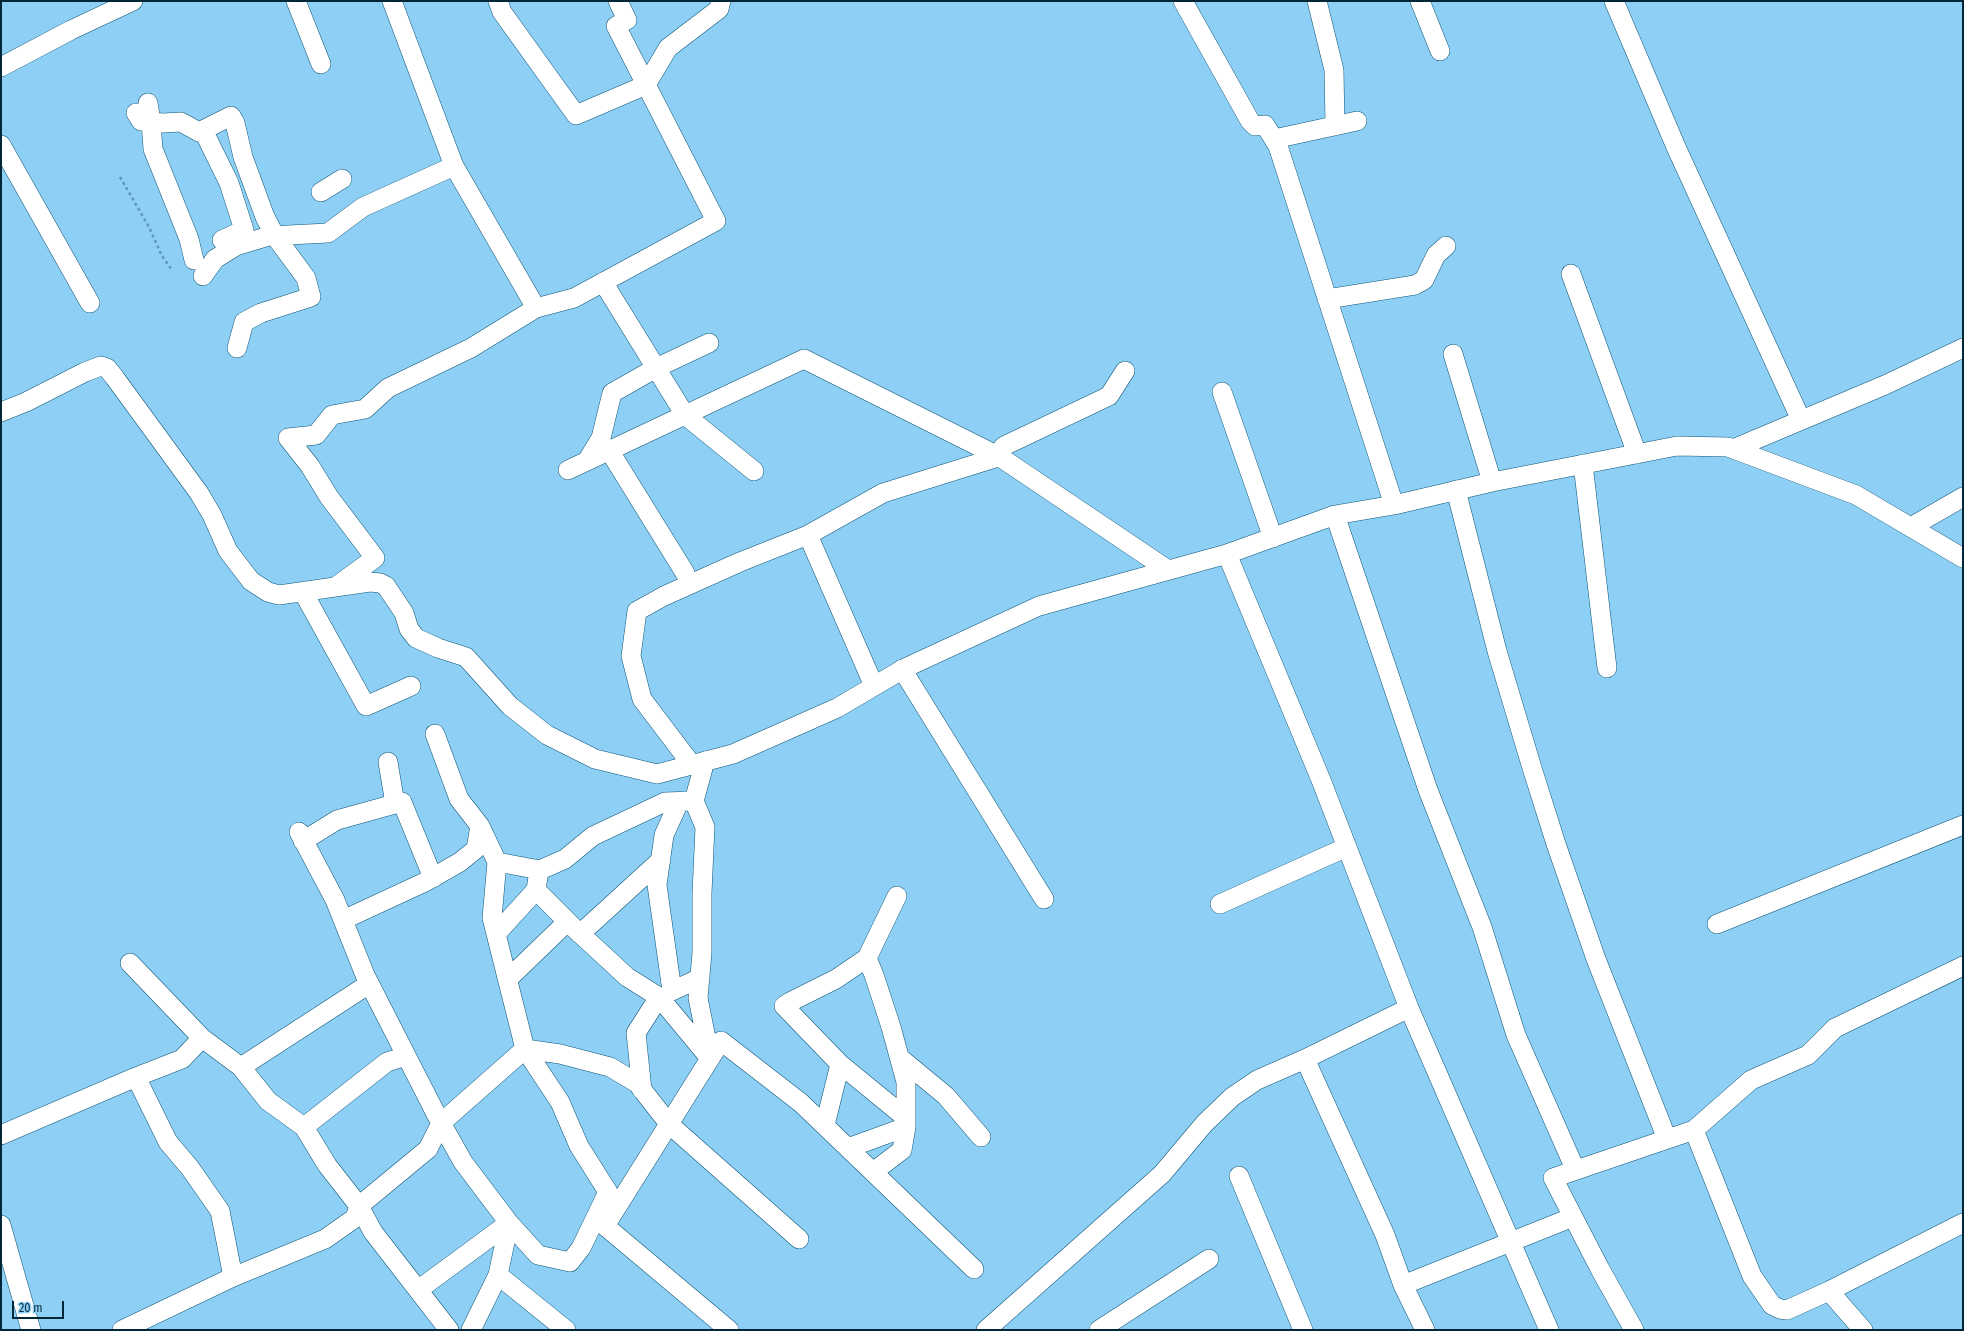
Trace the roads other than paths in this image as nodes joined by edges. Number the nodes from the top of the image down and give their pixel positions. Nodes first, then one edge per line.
1 (133, 1) edge
2 (296, 1) edge
3 (392, 1) edge
4 (498, 1) edge
5 (618, 1) edge
6 (721, 1) edge
7 (1184, 1) edge
8 (1317, 1) edge
9 (1420, 1) edge
10 (1614, 1) edge
11 (1440, 51) dead end
12 (321, 64) dead end
13 (1, 67) edge
14 (646, 85) junction
15 (1357, 121) dead end
16 (1335, 126) junction
17 (203, 130) junction
18 (1274, 139) junction
19 (1, 145) edge
20 (454, 166) junction
21 (342, 179) dead end
22 (321, 192) dead end
23 (274, 236) junction
24 (1446, 246) dead end
25 (198, 267) junction
26 (1571, 274) dead end
27 (603, 282) junction
28 (1327, 299) junction
29 (90, 303) dead end
30 (536, 308) junction
31 (709, 343) dead end
32 (237, 348) dead end
33 (1963, 348) edge
34 (1453, 354) dead end
35 (656, 368) junction
36 (1125, 371) dead end
37 (1222, 392) dead end
38 (1, 412) edge
39 (685, 415) junction
40 (1802, 420) junction
41 (1733, 449) junction
42 (610, 450) junction
43 (1637, 454) junction
44 (997, 455) junction
45 (587, 461) junction
46 (1583, 464) junction
47 (568, 470) dead end
48 (754, 471) dead end
49 (1492, 482) junction
50 (1456, 490) junction
51 (1963, 497) edge
52 (1394, 504) junction
53 (1335, 516) junction
54 (1911, 527) junction
55 (808, 535) junction
56 (1273, 538) junction
57 (1228, 554) junction
58 (1963, 558) edge
59 (1168, 570) junction
60 (685, 573) dead end
61 (336, 586) junction
62 (303, 592) junction
63 (1607, 668) dead end
64 (902, 669) junction
65 (411, 686) dead end
66 (874, 686) junction
67 (435, 734) dead end
68 (388, 762) dead end
69 (699, 763) junction
70 (687, 802) junction
71 (395, 804) junction
72 (1963, 825) edge
73 (480, 826) junction
74 (1346, 847) junction
75 (661, 860) junction
76 (497, 862) junction
77 (540, 870) junction
78 (433, 878) junction
79 (536, 890) junction
80 (897, 896) dead end
81 (1044, 899) dead end
82 (1220, 904) dead end
83 (343, 920) junction
84 (1717, 924) dead end
85 (574, 928) junction
86 (496, 934) junction
87 (867, 958) junction
88 (130, 963) dead end
89 (1963, 966) edge
90 (700, 978) junction
91 (508, 979) junction
92 (369, 984) junction
93 (659, 997) junction
94 (1409, 1008) junction
95 (202, 1038) junction
96 (525, 1049) junction
97 (406, 1056) junction
98 (710, 1058) junction
99 (900, 1058) junction
100 (1305, 1059) junction
101 (840, 1064) junction
102 (241, 1067) junction
103 (136, 1077) junction
104 (642, 1090) junction
105 (441, 1123) junction
106 (906, 1123) junction
107 (669, 1124) junction
108 (825, 1125) junction
109 (304, 1127) junction
110 (1694, 1130) junction
111 (1, 1135) edge
112 (981, 1136) dead end
113 (1667, 1139) junction
114 (848, 1148) junction
115 (1576, 1169) junction
116 (873, 1172) junction
117 (1239, 1176) dead end
118 (359, 1206) junction
119 (1573, 1217) junction
120 (509, 1223) junction
121 (1963, 1223) edge
122 (1, 1225) edge
123 (799, 1239) dead end
124 (1511, 1242) junction
125 (1209, 1259) dead end
126 (974, 1269) dead end
127 (498, 1275) junction
128 (234, 1277) junction
129 (1403, 1286) junction
130 (418, 1290) junction
131 (1828, 1291) junction
132 (31, 1330) edge
133 (122, 1330) edge
134 (449, 1330) edge
135 (471, 1330) edge
136 (566, 1330) edge
137 (730, 1330) edge
138 (986, 1330) edge
139 (1099, 1330) edge
140 (1303, 1330) edge
141 (1425, 1330) edge
142 (1549, 1330) edge
143 (1634, 1330) edge
144 (1863, 1330) edge

1 - 13 street
2 - 12 street
3 - 20 street
4 - 14 street
5 - 14 street
6 - 14 street
7 - 18 street
8 - 16 street
9 - 11 street
10 - 40 street
14 - 27 street
15 - 16 street
16 - 18 street
17 - 23 street
17 - 25 street
17 - 25 street
18 - 28 street
19 - 29 street
20 - 23 street
20 - 30 street
21 - 22 street
23 - 25 street
23 - 32 street
24 - 28 street
26 - 43 street
27 - 30 street
27 - 35 street
28 - 52 street
30 - 61 street
31 - 35 street
33 - 40 street
34 - 49 street
35 - 39 street
35 - 45 street
36 - 44 street
37 - 56 street
38 - 62 street
39 - 42 street
39 - 44 street
39 - 48 street
40 - 41 street
41 - 43 street
41 - 54 street
42 - 45 street
42 - 60 street
43 - 46 street
44 - 55 street
44 - 59 street
45 - 47 street
46 - 49 street
46 - 63 street
49 - 50 street
50 - 52 street
50 - 113 street
51 - 54 street
52 - 53 street
53 - 56 street
53 - 115 street
54 - 58 street
55 - 66 street
55 - 69 street
56 - 57 street
57 - 59 street
57 - 74 street
59 - 64 street
61 - 62 street
61 - 69 street
62 - 65 street
64 - 66 street
64 - 81 street
66 - 69 street
67 - 73 street
68 - 71 street
69 - 70 street
70 - 75 street
70 - 77 street
70 - 90 street
71 - 78 street
71 - 83 street
72 - 84 street
73 - 76 street
73 - 78 street
74 - 82 street
74 - 94 street
75 - 85 street
75 - 90 street
76 - 77 street
76 - 86 street
77 - 79 street
78 - 83 street
79 - 85 street
79 - 86 street
80 - 87 street
83 - 92 street
85 - 91 street
85 - 93 street
86 - 91 street
87 - 99 street
87 - 101 street
88 - 95 street
89 - 110 street
90 - 98 street
91 - 96 street
92 - 97 street
92 - 102 street
93 - 98 street
93 - 104 street
94 - 100 street
94 - 124 street
95 - 102 street
95 - 103 street
96 - 104 street
96 - 105 street
96 - 120 street
97 - 105 street
97 - 109 street
98 - 107 street
98 - 108 street
99 - 106 street
99 - 112 street
100 - 129 street
100 - 138 street
101 - 106 street
101 - 108 street
102 - 109 street
103 - 111 street
103 - 128 street
104 - 107 street
105 - 118 street
105 - 120 street
106 - 114 street
106 - 116 street
107 - 123 street
107 - 137 street
108 - 114 street
109 - 118 street
110 - 113 street
110 - 131 street
113 - 115 street
114 - 116 street
115 - 119 street
116 - 126 street
117 - 140 street
118 - 128 street
118 - 130 street
119 - 124 street
119 - 143 street
120 - 127 street
120 - 130 street
121 - 131 street
122 - 132 street
124 - 129 street
124 - 142 street
125 - 139 street
127 - 135 street
127 - 136 street
128 - 133 street
129 - 141 street
130 - 134 street
131 - 144 street

